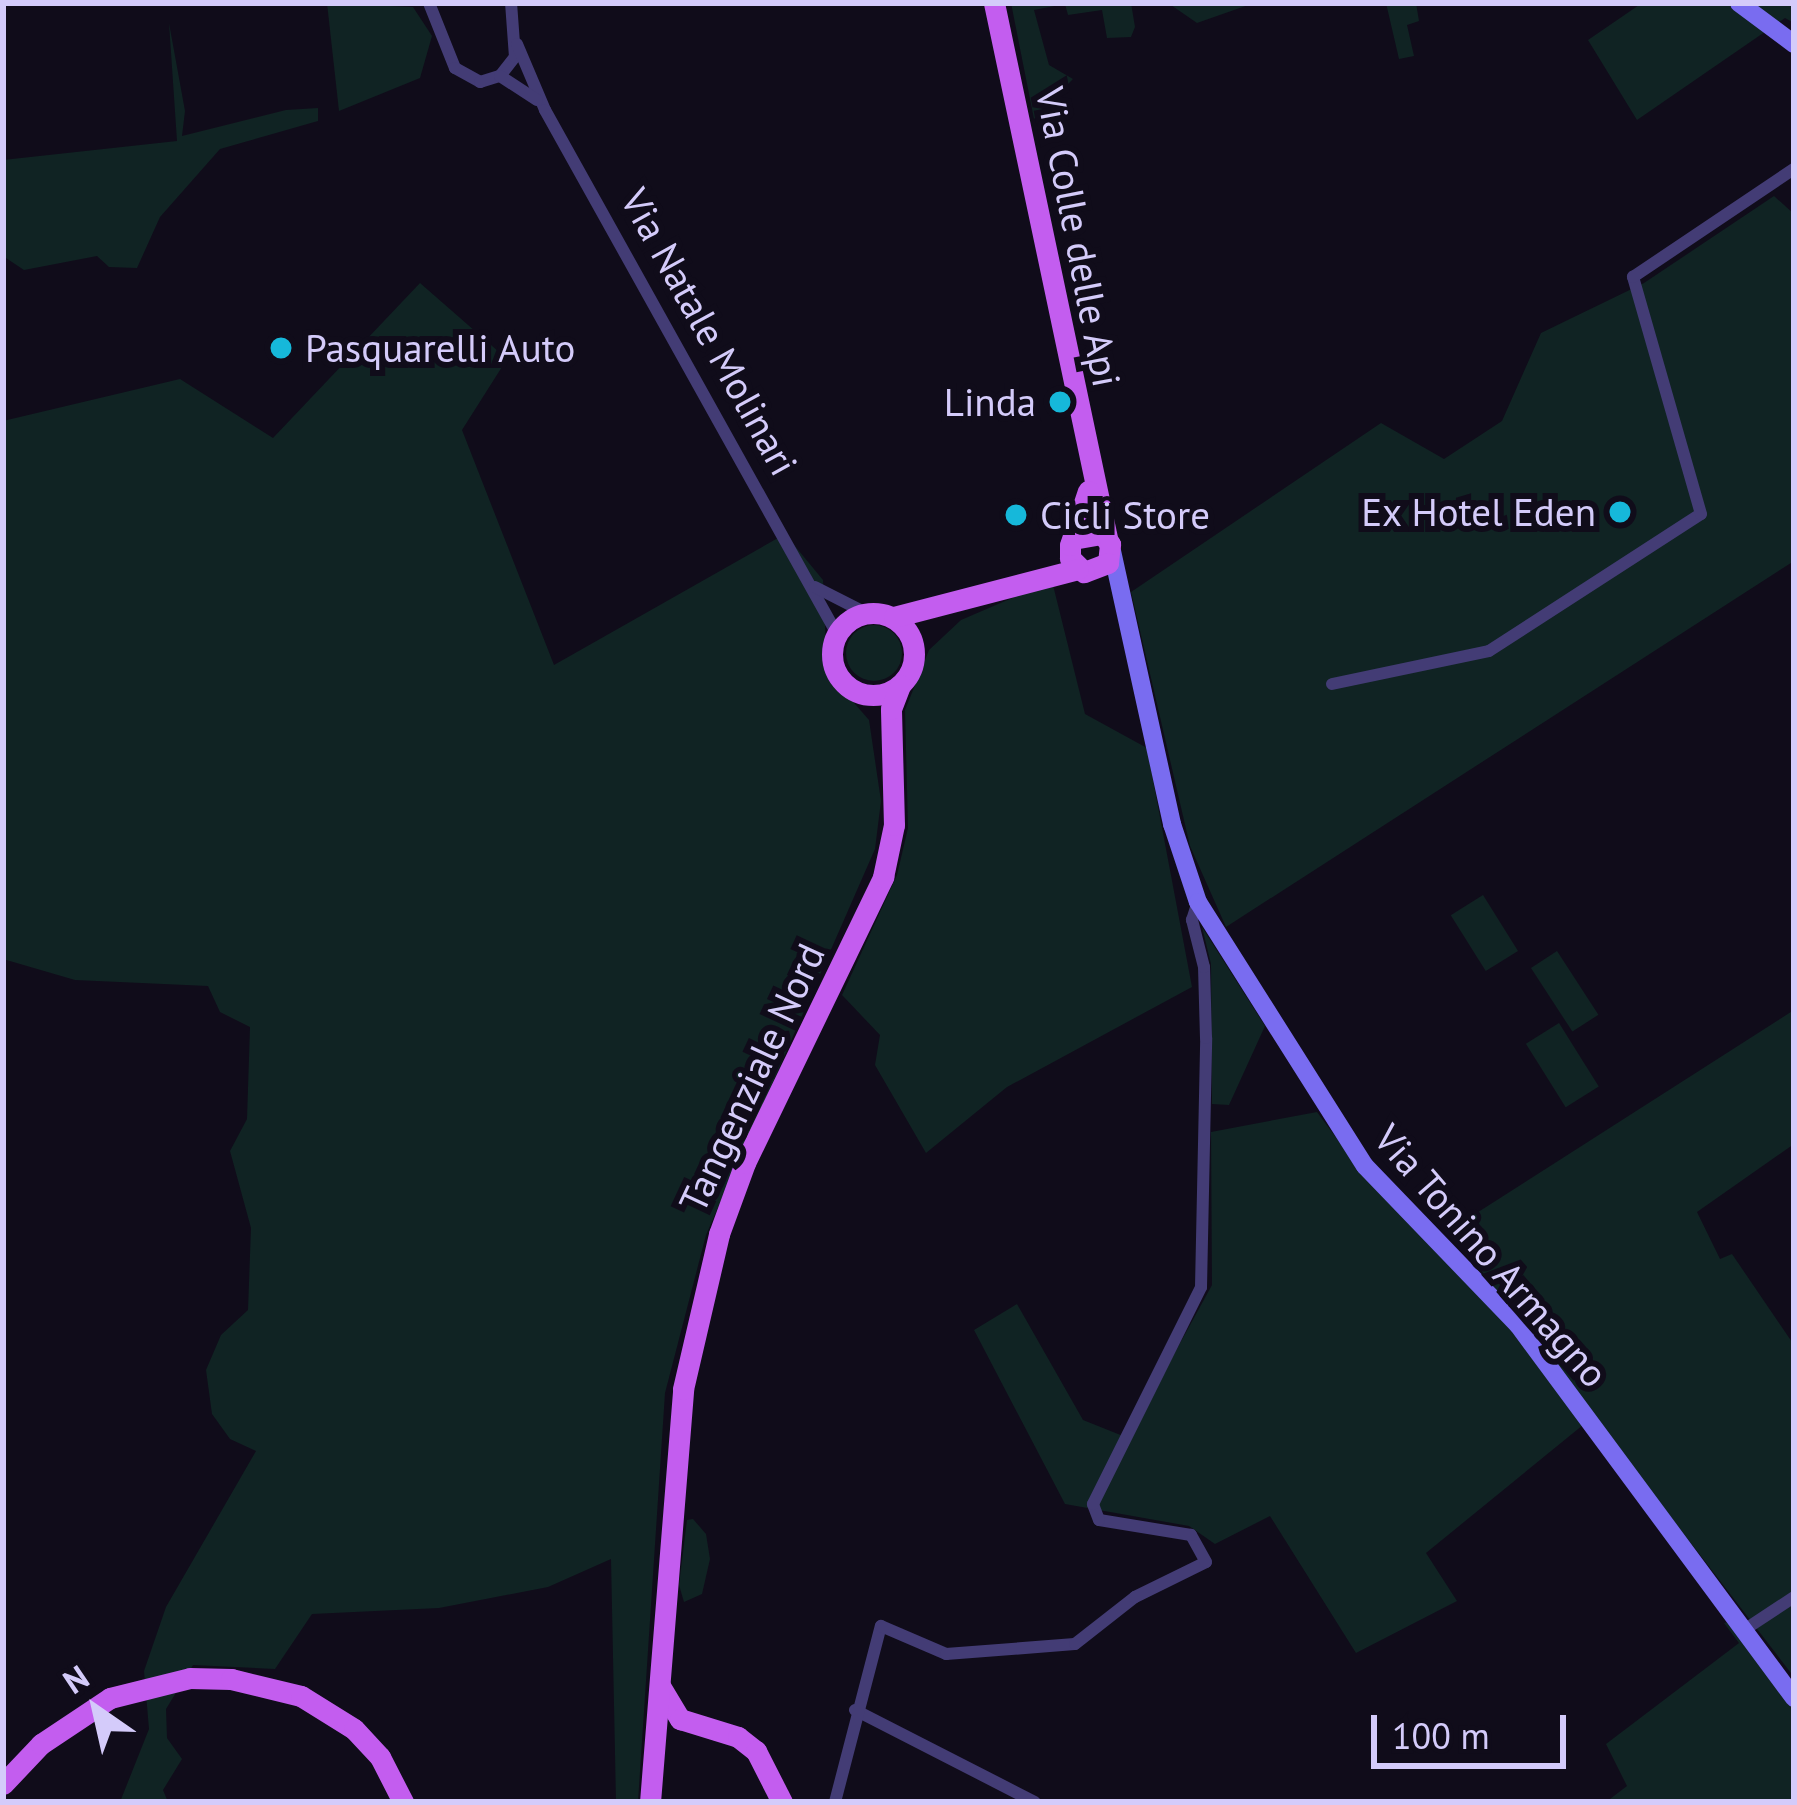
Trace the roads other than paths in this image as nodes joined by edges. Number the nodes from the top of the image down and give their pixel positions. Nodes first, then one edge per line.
1 (428, 3) edge
2 (511, 3) edge
3 (994, 3) edge
4 (1743, 4) edge
5 (517, 44) junction
6 (1794, 44) edge
7 (500, 76) junction
8 (545, 110) junction
9 (1794, 169) edge
10 (1090, 484) junction
11 (1071, 542) junction
12 (1109, 544) junction
13 (1081, 570) junction
14 (1030, 576) junction
15 (814, 586) junction
16 (959, 604) junction
17 (866, 613) junction
18 (894, 617) junction
19 (1125, 618) junction
20 (837, 634) junction
21 (915, 653) junction
22 (1332, 684) dead end
23 (900, 685) junction
24 (863, 694) junction
25 (890, 747) junction
26 (1198, 902) junction
27 (1794, 1597) edge
28 (1744, 1630) junction
29 (660, 1686) junction
30 (1794, 1698) edge
31 (855, 1710) junction
32 (692, 1725) junction
33 (653, 1758) junction
34 (3, 1784) edge
35 (403, 1802) edge
36 (650, 1802) edge
37 (782, 1802) edge
38 (835, 1802) edge
39 (1035, 1802) edge

1 - 7 street, Via Natale Molinari
2 - 5 street, Via Natale Molinari
3 - 10 main road, Via Colle delle Api
4 - 6 street
5 - 7 street
5 - 8 street, Via Natale Molinari
7 - 8 street, Via Natale Molinari
8 - 15 street, Via Natale Molinari
9 - 22 street
10 - 11 main road, Via Colle delle Api
10 - 12 main road, Via Colle delle Api
11 - 12 main road
11 - 13 main road
11 - 14 main road
12 - 13 main road
12 - 19 street, Via Colle delle Api
13 - 14 main road
13 - 19 street, Via Colle delle Api
14 - 16 main road
15 - 17 street
15 - 20 street, Via Natale Molinari
16 - 18 main road
16 - 21 main road
17 - 18 main road
17 - 20 main road
18 - 21 main road
19 - 26 street, Via Colle delle Api
20 - 24 main road
21 - 23 main road
23 - 24 main road
23 - 25 main road, Tangenziale Nord
24 - 25 main road, Tangenziale Nord
25 - 29 main road, Tangenziale Nord
26 - 28 street, Via Tonino Armagno
26 - 31 street
27 - 28 street
28 - 30 street, Via Tonino Armagno
29 - 32 main road
29 - 33 main road, Tangenziale Nord
31 - 38 street
31 - 39 street
32 - 33 main road
32 - 37 main road
33 - 36 main road, Tangenziale Nord
34 - 35 main road

